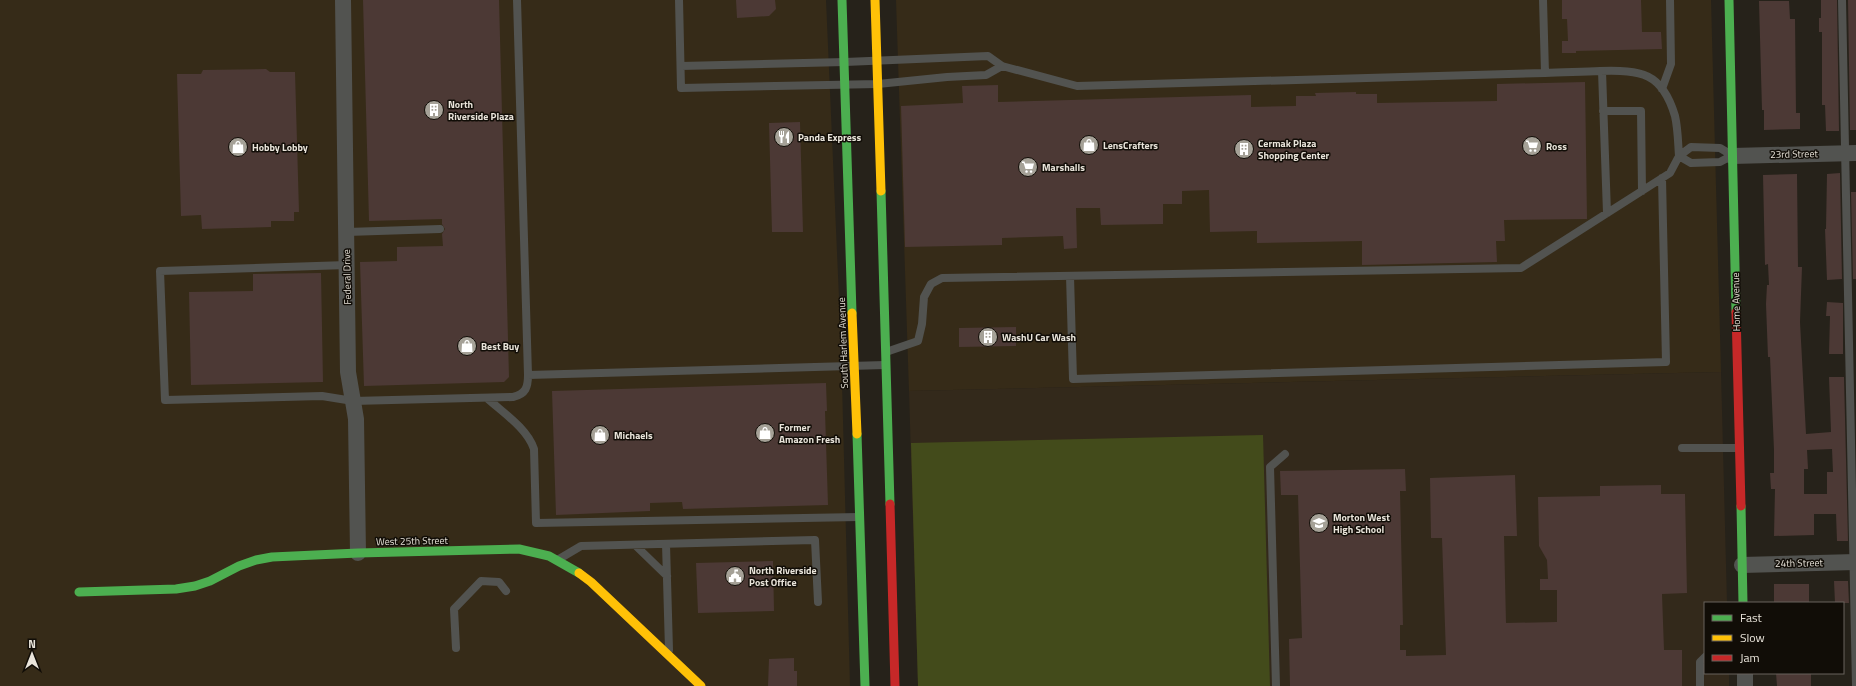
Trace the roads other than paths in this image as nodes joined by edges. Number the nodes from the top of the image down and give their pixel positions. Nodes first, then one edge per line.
1 (342, 0) edge
2 (517, 0) edge
3 (679, 0) edge
4 (842, 0) edge
5 (875, 0) edge
6 (1543, 0) edge
7 (1670, 0) edge
8 (1729, 0) edge
9 (1842, 0) edge
10 (877, 61) junction
11 (845, 62) junction
12 (681, 66) junction
13 (1002, 66) junction
14 (1602, 71) junction
15 (1545, 73) junction
16 (845, 84) junction
17 (878, 84) junction
18 (1662, 89) junction
19 (1603, 111) junction
20 (1851, 153) edge
21 (1679, 156) junction
22 (1732, 156) junction
23 (1662, 178) junction
24 (1642, 190) junction
25 (1607, 213) junction
26 (440, 229) dead end
27 (347, 232) junction
28 (347, 265) junction
29 (1070, 276) junction
30 (886, 352) junction
31 (886, 365) junction
32 (855, 366) junction
33 (528, 375) junction
34 (487, 398) junction
35 (353, 401) junction
36 (1682, 448) dead end
37 (1739, 448) junction
38 (1285, 454) dead end
39 (860, 517) junction
40 (666, 544) junction
41 (634, 545) junction
42 (358, 553) junction
43 (558, 559) junction
44 (1855, 562) edge
45 (1742, 565) junction
46 (667, 576) junction
47 (506, 591) dead end
48 (79, 592) dead end
49 (818, 602) dead end
50 (1743, 602) edge
51 (456, 648) dead end
52 (669, 655) junction
53 (1704, 658) edge
54 (1745, 674) edge
55 (701, 686) edge
56 (865, 686) edge
57 (895, 686) edge
58 (1276, 686) edge
59 (1700, 686) edge
60 (1745, 686) edge
61 (1856, 686) edge

1 - 27 street, Federal Drive
2 - 33 lane
3 - 12 lane
4 - 11 main road, South Harlem Avenue
5 - 10 main road
6 - 15 lane
7 - 18 lane
8 - 22 main road, Home Avenue
9 - 20 lane
10 - 11 lane
10 - 13 lane
10 - 17 main road
11 - 12 lane
11 - 16 main road, South Harlem Avenue
12 - 16 lane
13 - 15 lane
13 - 17 lane
14 - 15 lane
14 - 18 lane
14 - 19 lane
16 - 17 lane
16 - 32 main road, South Harlem Avenue
17 - 30 main road
18 - 21 lane
19 - 24 lane
19 - 25 lane
20 - 22 street, 23rd Street
20 - 44 lane
21 - 22 lane
21 - 22 lane
21 - 23 lane
22 - 37 main road, Home Avenue
23 - 24 lane
23 - 29 lane
24 - 25 lane
25 - 29 lane
26 - 27 lane
27 - 28 street, Federal Drive
28 - 35 street, Federal Drive
28 - 35 lane
29 - 30 lane
30 - 31 main road
31 - 32 lane
31 - 57 main road
32 - 33 lane
32 - 39 main road, South Harlem Avenue
33 - 34 lane
34 - 35 lane
34 - 39 lane
35 - 42 street, Federal Drive
36 - 37 lane
37 - 45 main road, Home Avenue
38 - 58 lane
39 - 56 main road, South Harlem Avenue
40 - 41 lane
40 - 46 lane
40 - 49 lane
41 - 43 lane
41 - 46 lane
42 - 43 main road, West 25th Street
42 - 48 main road, West 25th Street
43 - 52 main road, West 25th Street
44 - 45 street, 24th Street
44 - 61 lane
45 - 50 main road, Home Avenue
46 - 52 lane
47 - 51 lane
52 - 55 main road, West 25th Street
53 - 59 lane
54 - 60 street

